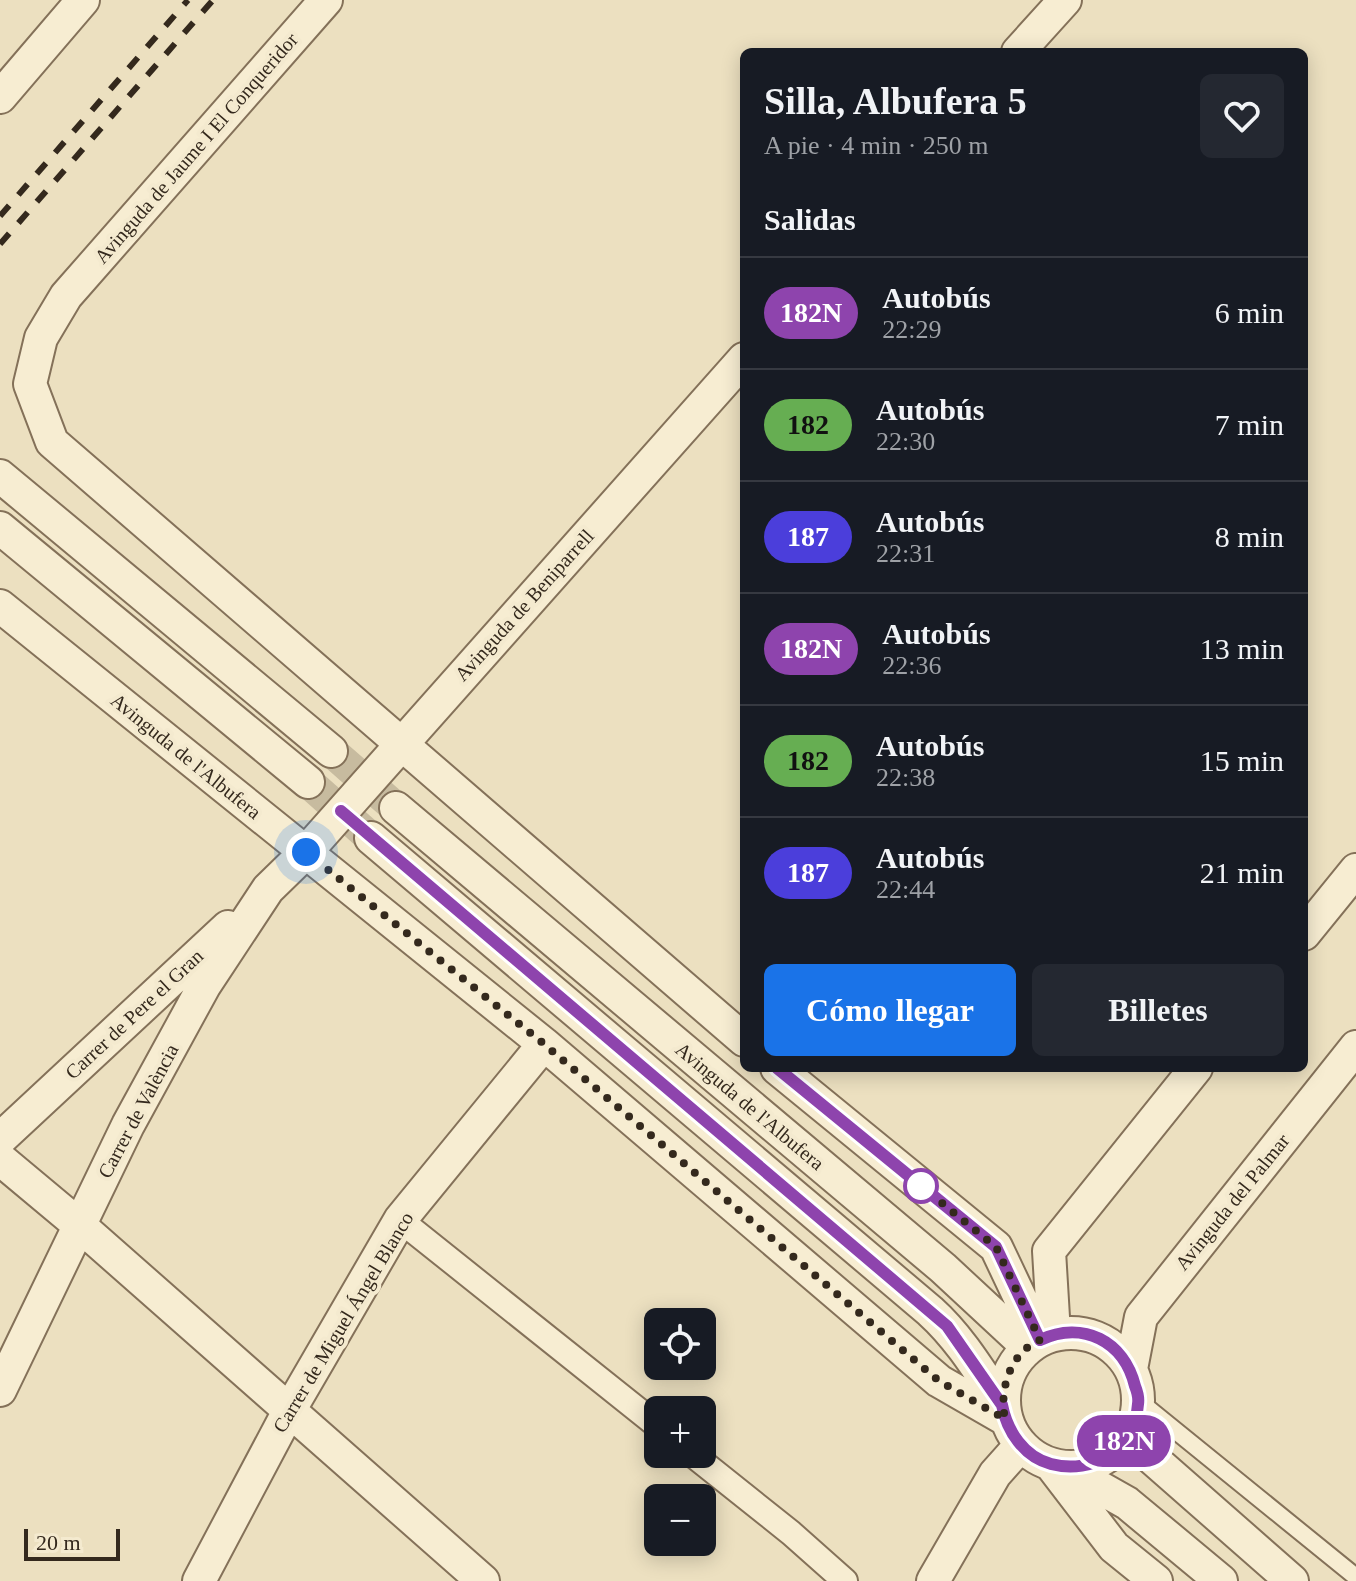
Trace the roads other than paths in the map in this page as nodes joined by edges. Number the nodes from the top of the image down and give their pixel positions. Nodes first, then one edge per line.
1 (83, 0) edge
2 (326, 0) edge
3 (1065, 0) edge
4 (1022, 48) edge
5 (0, 97) edge
6 (740, 363) edge
7 (0, 476) edge
8 (0, 528) edge
9 (0, 606) edge
10 (401, 743) junction
11 (331, 751) tunnel mouth
12 (308, 782) tunnel mouth
13 (396, 808) tunnel mouth
14 (371, 838) tunnel mouth
15 (306, 852) junction
16 (1356, 870) edge
17 (268, 889) junction
18 (1308, 929) edge
19 (740, 1037) edge
20 (544, 1044) junction
21 (1356, 1047) edge
22 (782, 1072) edge
23 (1193, 1072) edge
24 (0, 1139) edge
25 (0, 1159) edge
26 (400, 1220) junction
27 (79, 1225) junction
28 (1040, 1340) junction
29 (1131, 1369) junction
30 (0, 1390) edge
31 (1139, 1401) junction
32 (289, 1411) junction
33 (644, 1415) edge
34 (1009, 1423) junction
35 (1128, 1437) junction
36 (1057, 1466) junction
37 (710, 1468) edge
38 (1356, 1577) edge
39 (199, 1581) edge
40 (483, 1581) edge
41 (845, 1581) edge
42 (933, 1581) edge
43 (1156, 1581) edge
44 (1221, 1581) edge
45 (1292, 1581) edge

1 - 5 street
2 - 10 street, Avinguda de Jaume I El Conqueridor
3 - 4 street
6 - 10 street, Avinguda de Beniparrell
7 - 11 street
8 - 12 street
9 - 15 street, Avinguda de l'Albufera
10 - 15 street, Avinguda de Beniparrell
10 - 19 street
13 - 28 street, Avinguda de l'Albufera
14 - 34 street, Avinguda de l'Albufera
15 - 17 street, Carrer de València
15 - 20 street, Avinguda de l'Albufera
16 - 18 street
17 - 24 street, Carrer de Pere el Gran
17 - 27 street, Carrer de València
20 - 26 street, Carrer de Miguel Ángel Blanco
20 - 34 street, Avinguda de l'Albufera
21 - 29 street, Avinguda del Palmar
22 - 28 street
23 - 28 street
25 - 27 street
26 - 32 street, Carrer de Miguel Ángel Blanco
26 - 33 street
27 - 30 street, Carrer de València
27 - 32 street
28 - 29 street
28 - 34 street
29 - 31 street
31 - 35 street
31 - 38 lane
32 - 39 street, Carrer de Miguel Ángel Blanco
32 - 40 street
34 - 36 street
34 - 42 street
35 - 36 street
35 - 45 street
36 - 43 street
36 - 44 street
37 - 41 street

